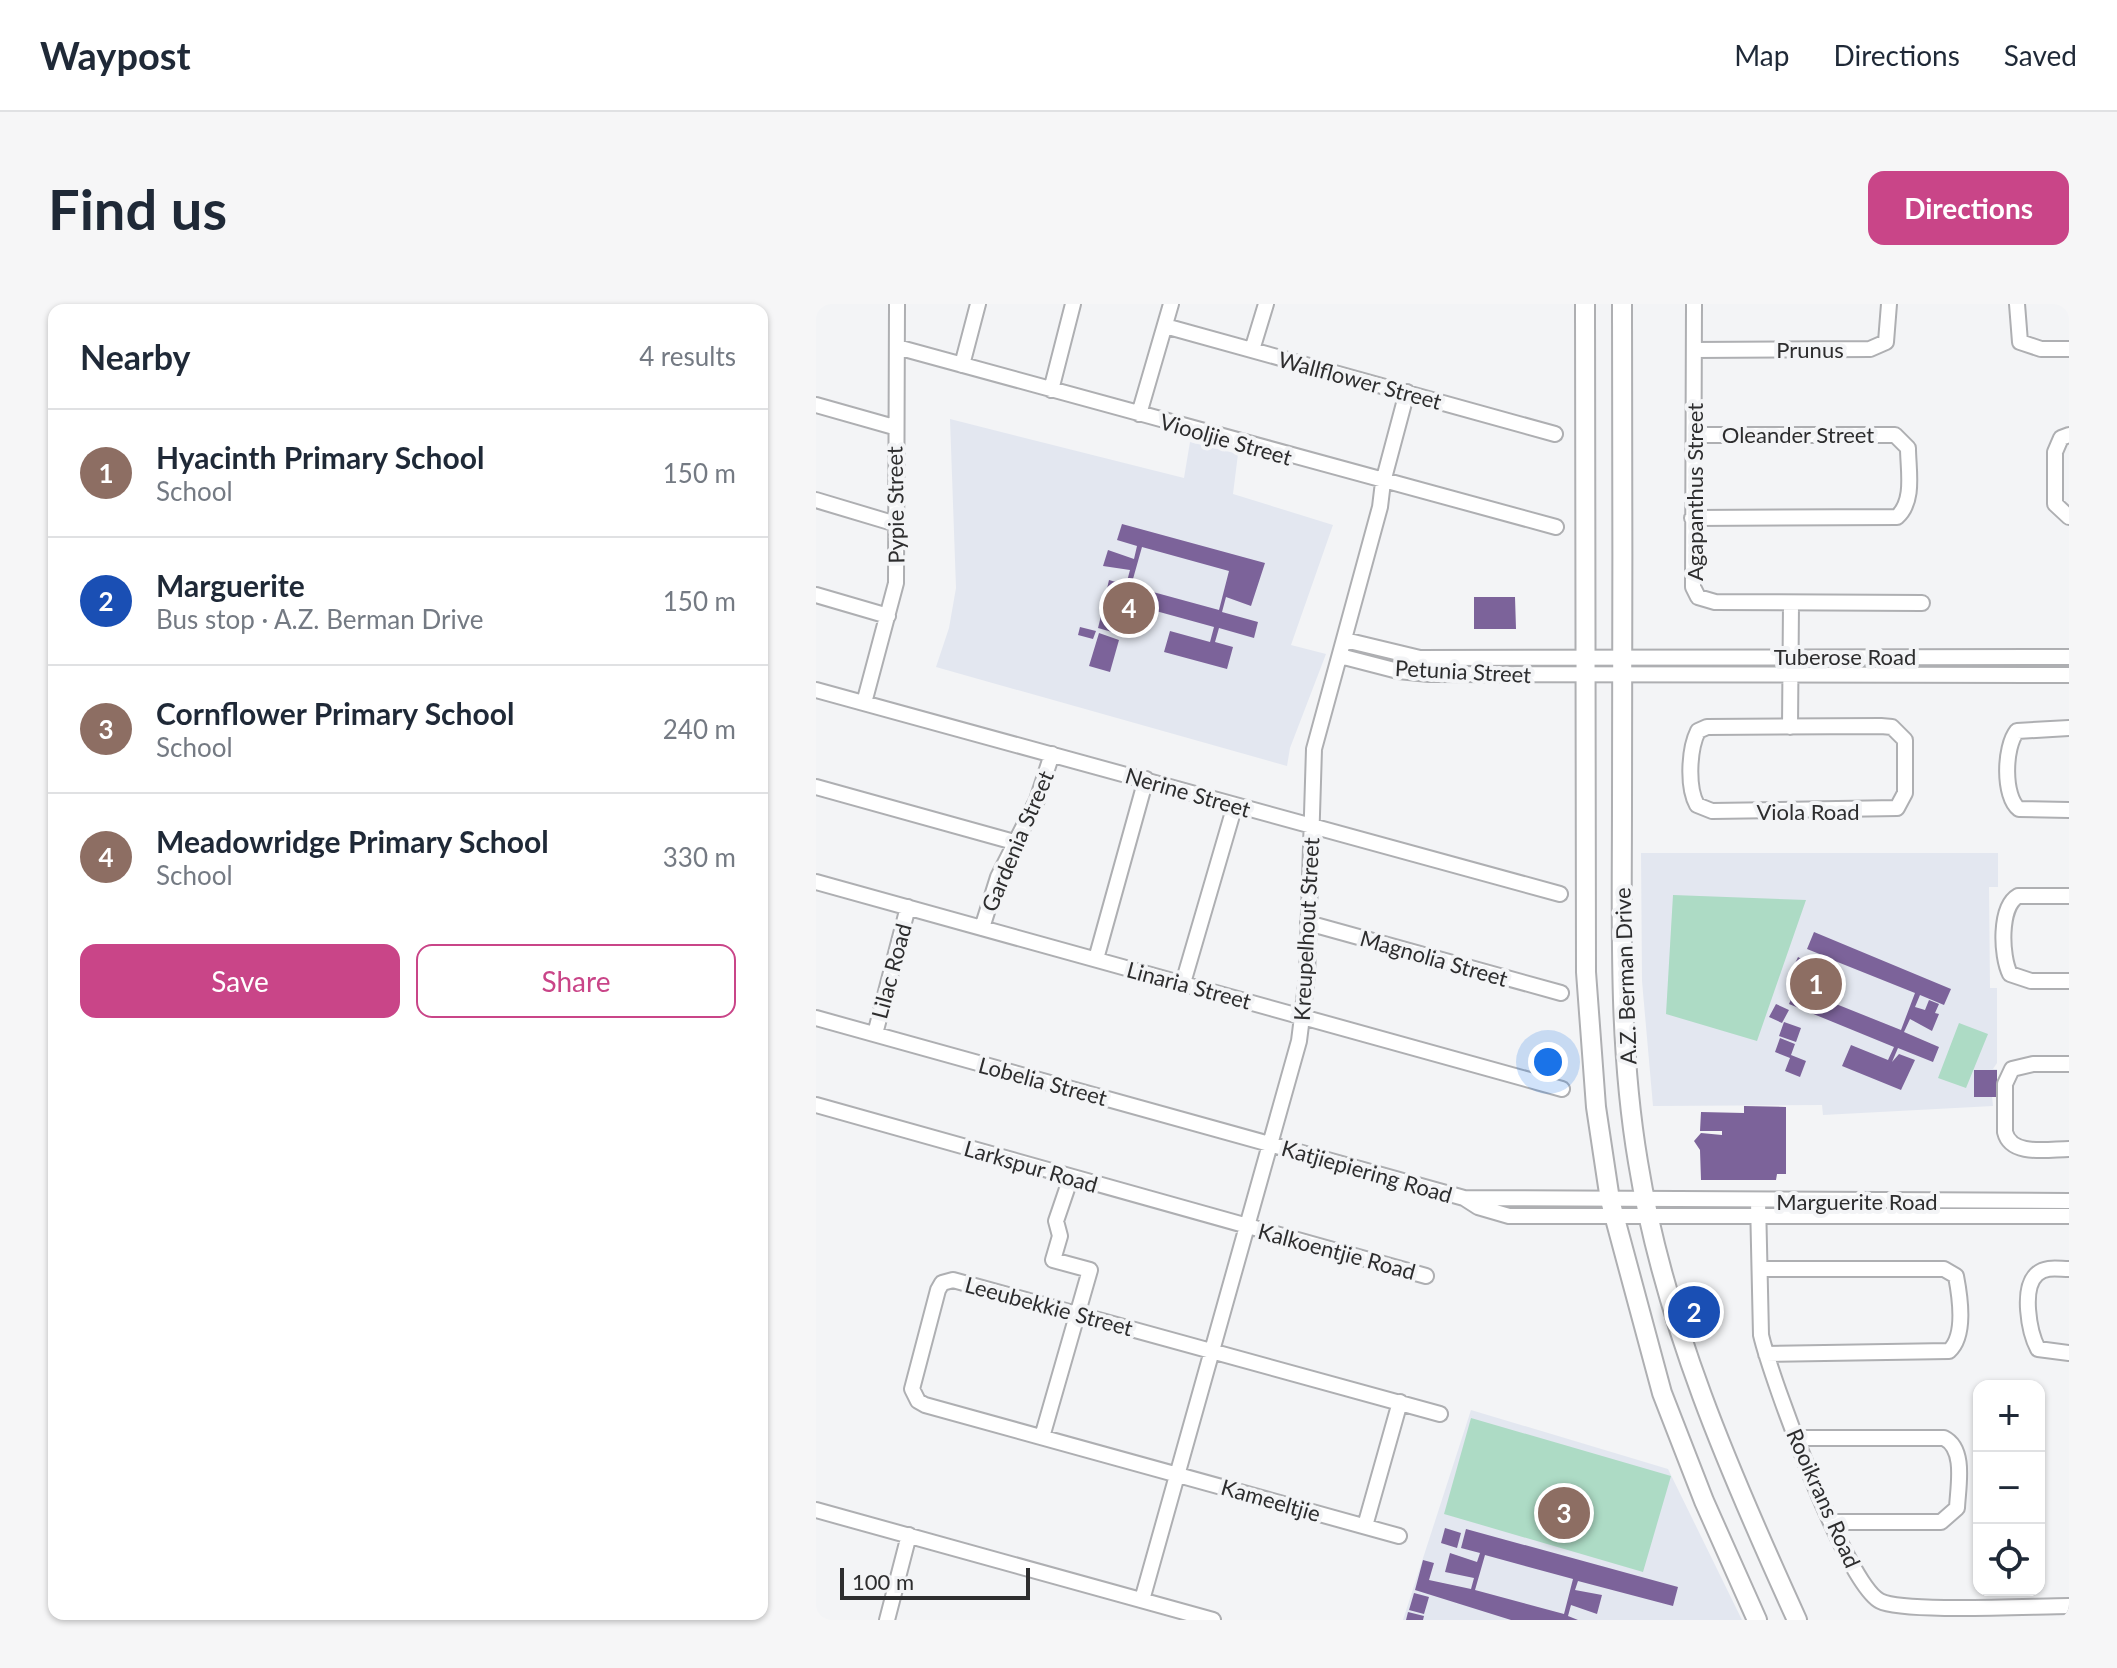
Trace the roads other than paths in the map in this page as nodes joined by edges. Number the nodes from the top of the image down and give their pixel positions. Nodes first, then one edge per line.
1 (897, 304) edge
2 (978, 304) edge
3 (1073, 304) edge
4 (1171, 304) edge
5 (1266, 304) edge
6 (1585, 304) edge
7 (1622, 304) edge
8 (1694, 304) edge
9 (1889, 304) edge
10 (2017, 304) edge
11 (1165, 326) junction
12 (897, 347) junction
13 (2069, 349) edge
14 (1252, 350) junction
15 (1694, 350) junction
16 (962, 365) junction
17 (1051, 390) junction
18 (1407, 392) junction
19 (816, 405) edge
20 (1139, 414) junction
21 (894, 427) junction
22 (1555, 434) dead end
23 (1694, 435) junction
24 (2069, 435) edge
25 (1383, 482) junction
26 (816, 500) edge
27 (2069, 517) edge
28 (1692, 518) junction
29 (896, 524) junction
30 (1556, 527) dead end
31 (816, 595) edge
32 (1922, 603) dead end
33 (1791, 604) junction
34 (888, 616) junction
35 (1345, 640) junction
36 (1587, 655) junction
37 (1340, 656) junction
38 (1622, 656) junction
39 (1789, 656) junction
40 (2069, 657) edge
41 (1586, 675) junction
42 (1622, 675) junction
43 (1789, 675) junction
44 (2069, 675) edge
45 (816, 690) edge
46 (864, 703) junction
47 (1790, 727) junction
48 (2069, 728) edge
49 (1052, 754) junction
50 (1146, 779) junction
51 (816, 787) edge
52 (1235, 805) junction
53 (2069, 810) edge
54 (1311, 826) junction
55 (1014, 842) junction
56 (816, 882) edge
57 (1560, 894) dead end
58 (2069, 896) edge
59 (908, 907) junction
60 (1308, 923) junction
61 (982, 928) junction
62 (1096, 959) junction
63 (2069, 981) edge
64 (1183, 983) junction
65 (1561, 993) dead end
66 (1302, 1016) junction
67 (816, 1018) edge
68 (875, 1034) junction
69 (2069, 1064) edge
70 (1562, 1089) dead end
71 (816, 1105) edge
72 (1270, 1144) junction
73 (2069, 1149) edge
74 (1071, 1177) junction
75 (1464, 1198) junction
76 (1758, 1201) junction
77 (2069, 1201) edge
78 (1605, 1205) junction
79 (1647, 1208) junction
80 (2069, 1216) edge
81 (1760, 1217) junction
82 (1247, 1227) junction
83 (1762, 1269) junction
84 (2069, 1269) edge
85 (1426, 1276) dead end
86 (1077, 1313) junction
87 (1212, 1350) junction
88 (2069, 1353) edge
89 (1766, 1354) junction
90 (1400, 1402) junction
91 (1440, 1414) dead end
92 (1042, 1437) junction
93 (1796, 1438) junction
94 (1177, 1474) junction
95 (816, 1510) edge
96 (1832, 1522) junction
97 (1365, 1526) junction
98 (909, 1535) junction
99 (1399, 1536) dead end
100 (1142, 1600) junction
101 (2069, 1606) edge
102 (887, 1620) edge
103 (1213, 1620) edge
104 (1757, 1620) edge
105 (1797, 1620) edge

1 - 12 street, Pypie Street
2 - 16 street
3 - 17 street
4 - 11 street
5 - 14 street
6 - 36 main road, A.Z. Berman Drive
7 - 38 main road, A.Z. Berman Drive
8 - 15 street, Agapanthus Street
9 - 15 street, Prunus
10 - 13 street
11 - 14 street, Wallflower Street
11 - 20 street
12 - 16 street, Viooljie Street
12 - 21 street, Pypie Street
14 - 18 street, Wallflower Street
15 - 23 street, Agapanthus Street
16 - 17 street, Viooljie Street
17 - 20 street, Viooljie Street
18 - 22 street, Wallflower Street
18 - 25 street, Kreupelhout Street
19 - 21 street
20 - 25 street, Viooljie Street
21 - 29 street, Pypie Street
23 - 28 street, Agapanthus Street
23 - 28 street, Oleander Street
24 - 27 street
25 - 30 street, Viooljie Street
25 - 35 street, Kreupelhout Street
26 - 29 street
28 - 33 street, Agapanthus Street
29 - 34 street, Pypie Street
31 - 34 street
32 - 33 street, Agapanthus Street
33 - 39 street
34 - 46 street, Pypie Street
35 - 36 street, Petunia Street
35 - 37 street, Kreupelhout Street
36 - 38 street, Petunia Street
36 - 41 main road, A.Z. Berman Drive
37 - 41 street, Petunia Street
37 - 54 street, Kreupelhout Street
38 - 39 street, Tuberose Road
38 - 42 main road, A.Z. Berman Drive
39 - 40 street, Tuberose Road
39 - 43 street
41 - 42 street, Petunia Street
41 - 78 main road, A.Z. Berman Drive
42 - 43 street, Tuberose Road
42 - 79 main road, A.Z. Berman Drive
43 - 44 street, Tuberose Road
43 - 47 street
45 - 46 street, Nerine Street
46 - 49 street, Nerine Street
47 - 47 street, Viola Road
48 - 53 street
49 - 50 street, Nerine Street
49 - 55 street, Gardenia Street
50 - 52 street, Nerine Street
50 - 62 street
51 - 55 street
52 - 54 street, Nerine Street
52 - 64 street
54 - 57 street, Nerine Street
54 - 60 street, Kreupelhout Street
55 - 61 street, Gardenia Street
56 - 59 street, Linaria Street
58 - 63 street
59 - 61 street, Linaria Street
59 - 68 street, Lilac Road
60 - 65 street, Magnolia Street
60 - 66 street, Kreupelhout Street
61 - 62 street, Linaria Street
62 - 64 street, Linaria Street
64 - 66 street, Linaria Street
66 - 70 street, Linaria Street
66 - 72 street, Kreupelhout Street
67 - 68 street, Lobelia Street
68 - 72 street, Lobelia Street
69 - 73 street
71 - 74 street, Larkspur Road
72 - 75 street, Katjiepiering Road
72 - 82 street, Kreupelhout Street
74 - 82 street, Larkspur Road
74 - 86 street
75 - 78 street, Katjiepiering Road
75 - 78 street, Katjiepiering Road
76 - 77 street, Marguerite Road
76 - 79 street, Marguerite Road
76 - 81 street, Rooikrans Road
78 - 79 street
78 - 104 main road, A.Z. Berman Drive
79 - 81 street, Marguerite Road
79 - 105 main road, A.Z. Berman Drive
80 - 81 street, Marguerite Road
81 - 83 street, Rooikrans Road
82 - 85 street, Kalkoentjie Road
82 - 87 street, Kreupelhout Street
83 - 89 street, Rooikrans Road
83 - 89 street
84 - 88 street
86 - 87 street, Leeubekkie Street
86 - 92 street
86 - 92 street, Leeubekkie Street
87 - 90 street
87 - 94 street, Kreupelhout Street
89 - 93 street, Rooikrans Road
90 - 91 street
90 - 97 street
92 - 94 street, Leeubekkie Street
93 - 96 street, Rooikrans Road
93 - 96 street
94 - 97 street, Kameeltjie
94 - 100 street, Kreupelhout Street
95 - 98 street
96 - 101 street, Rooikrans Road
97 - 99 street, Kameeltjie
98 - 100 street
98 - 102 street
100 - 103 street

